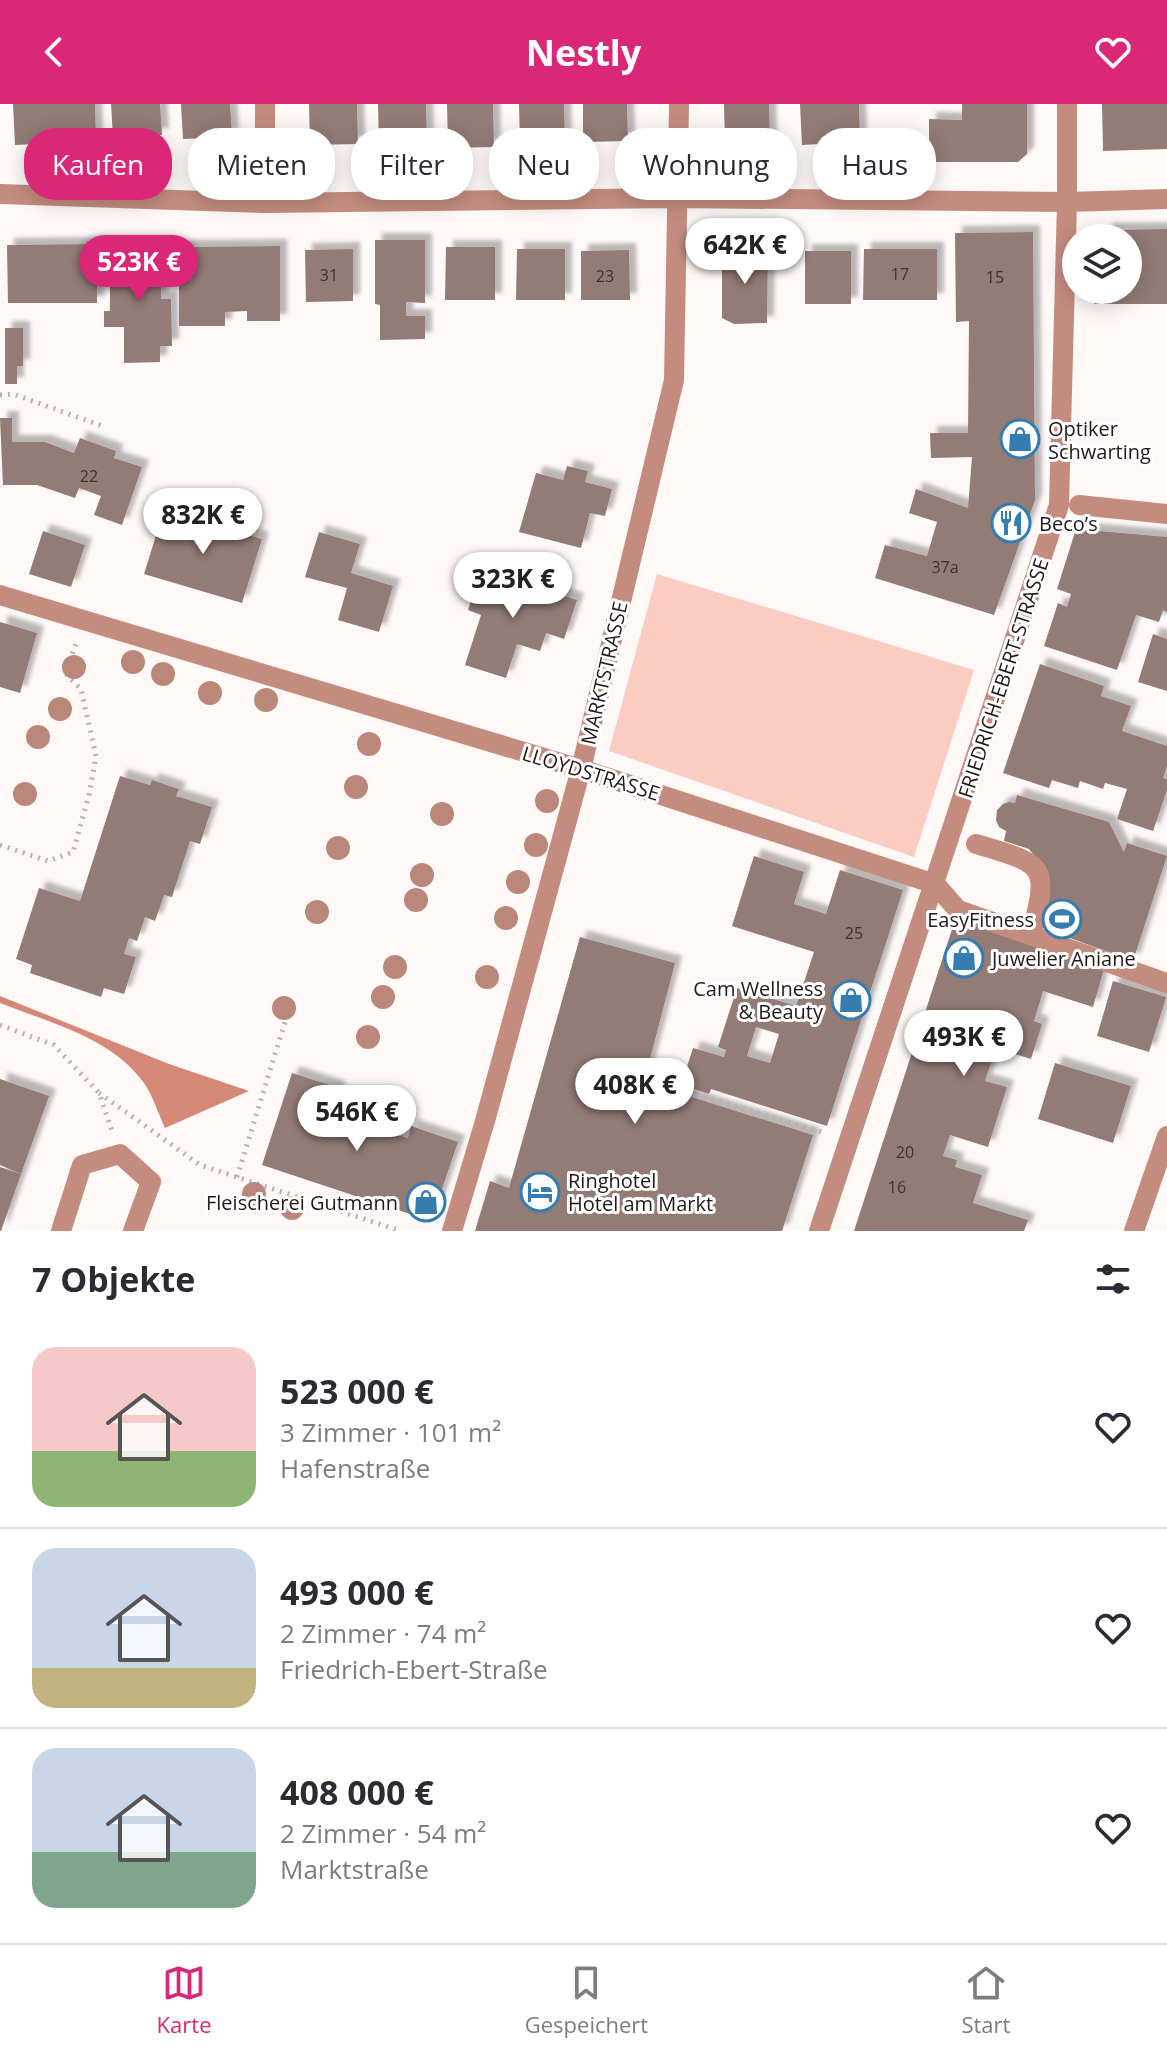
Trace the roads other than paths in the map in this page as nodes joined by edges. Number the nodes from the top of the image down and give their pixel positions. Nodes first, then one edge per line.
1 (265, 104) edge
2 (679, 104) edge
3 (1067, 104) edge
4 (679, 128) edge
5 (0, 194) edge
6 (615, 199) edge
7 (797, 199) edge
8 (1167, 199) edge
9 (678, 200) edge
10 (1067, 202) junction
11 (265, 203) junction
12 (1079, 505) dead end
13 (1167, 514) edge
14 (0, 595) edge
15 (581, 769) junction
16 (976, 844) dead end
17 (935, 884) junction
18 (1031, 934) junction
19 (1167, 983) edge
20 (1167, 1136) edge
21 (61, 1231) edge
22 (133, 1231) edge
23 (452, 1231) edge
24 (819, 1231) edge
25 (1134, 1231) edge

1 - 11 street
2 - 4 street, MARKTSTRASSE
3 - 10 street, FRIEDRICH-EBERT-STRASSE
5 - 11 street
6 - 11 street
7 - 10 street
8 - 10 street
9 - 15 street, MARKTSTRASSE
10 - 17 street, FRIEDRICH-EBERT-STRASSE
12 - 13 street
14 - 15 street, LLOYDSTRASSE
15 - 17 street, LLOYDSTRASSE
15 - 23 street, MARKTSTRASSE
16 - 18 street
17 - 18 street, LLOYDSTRASSE
17 - 24 street, FRIEDRICH-EBERT-STRASSE
18 - 19 street, LLOYDSTRASSE
20 - 25 street
21 - 22 street

